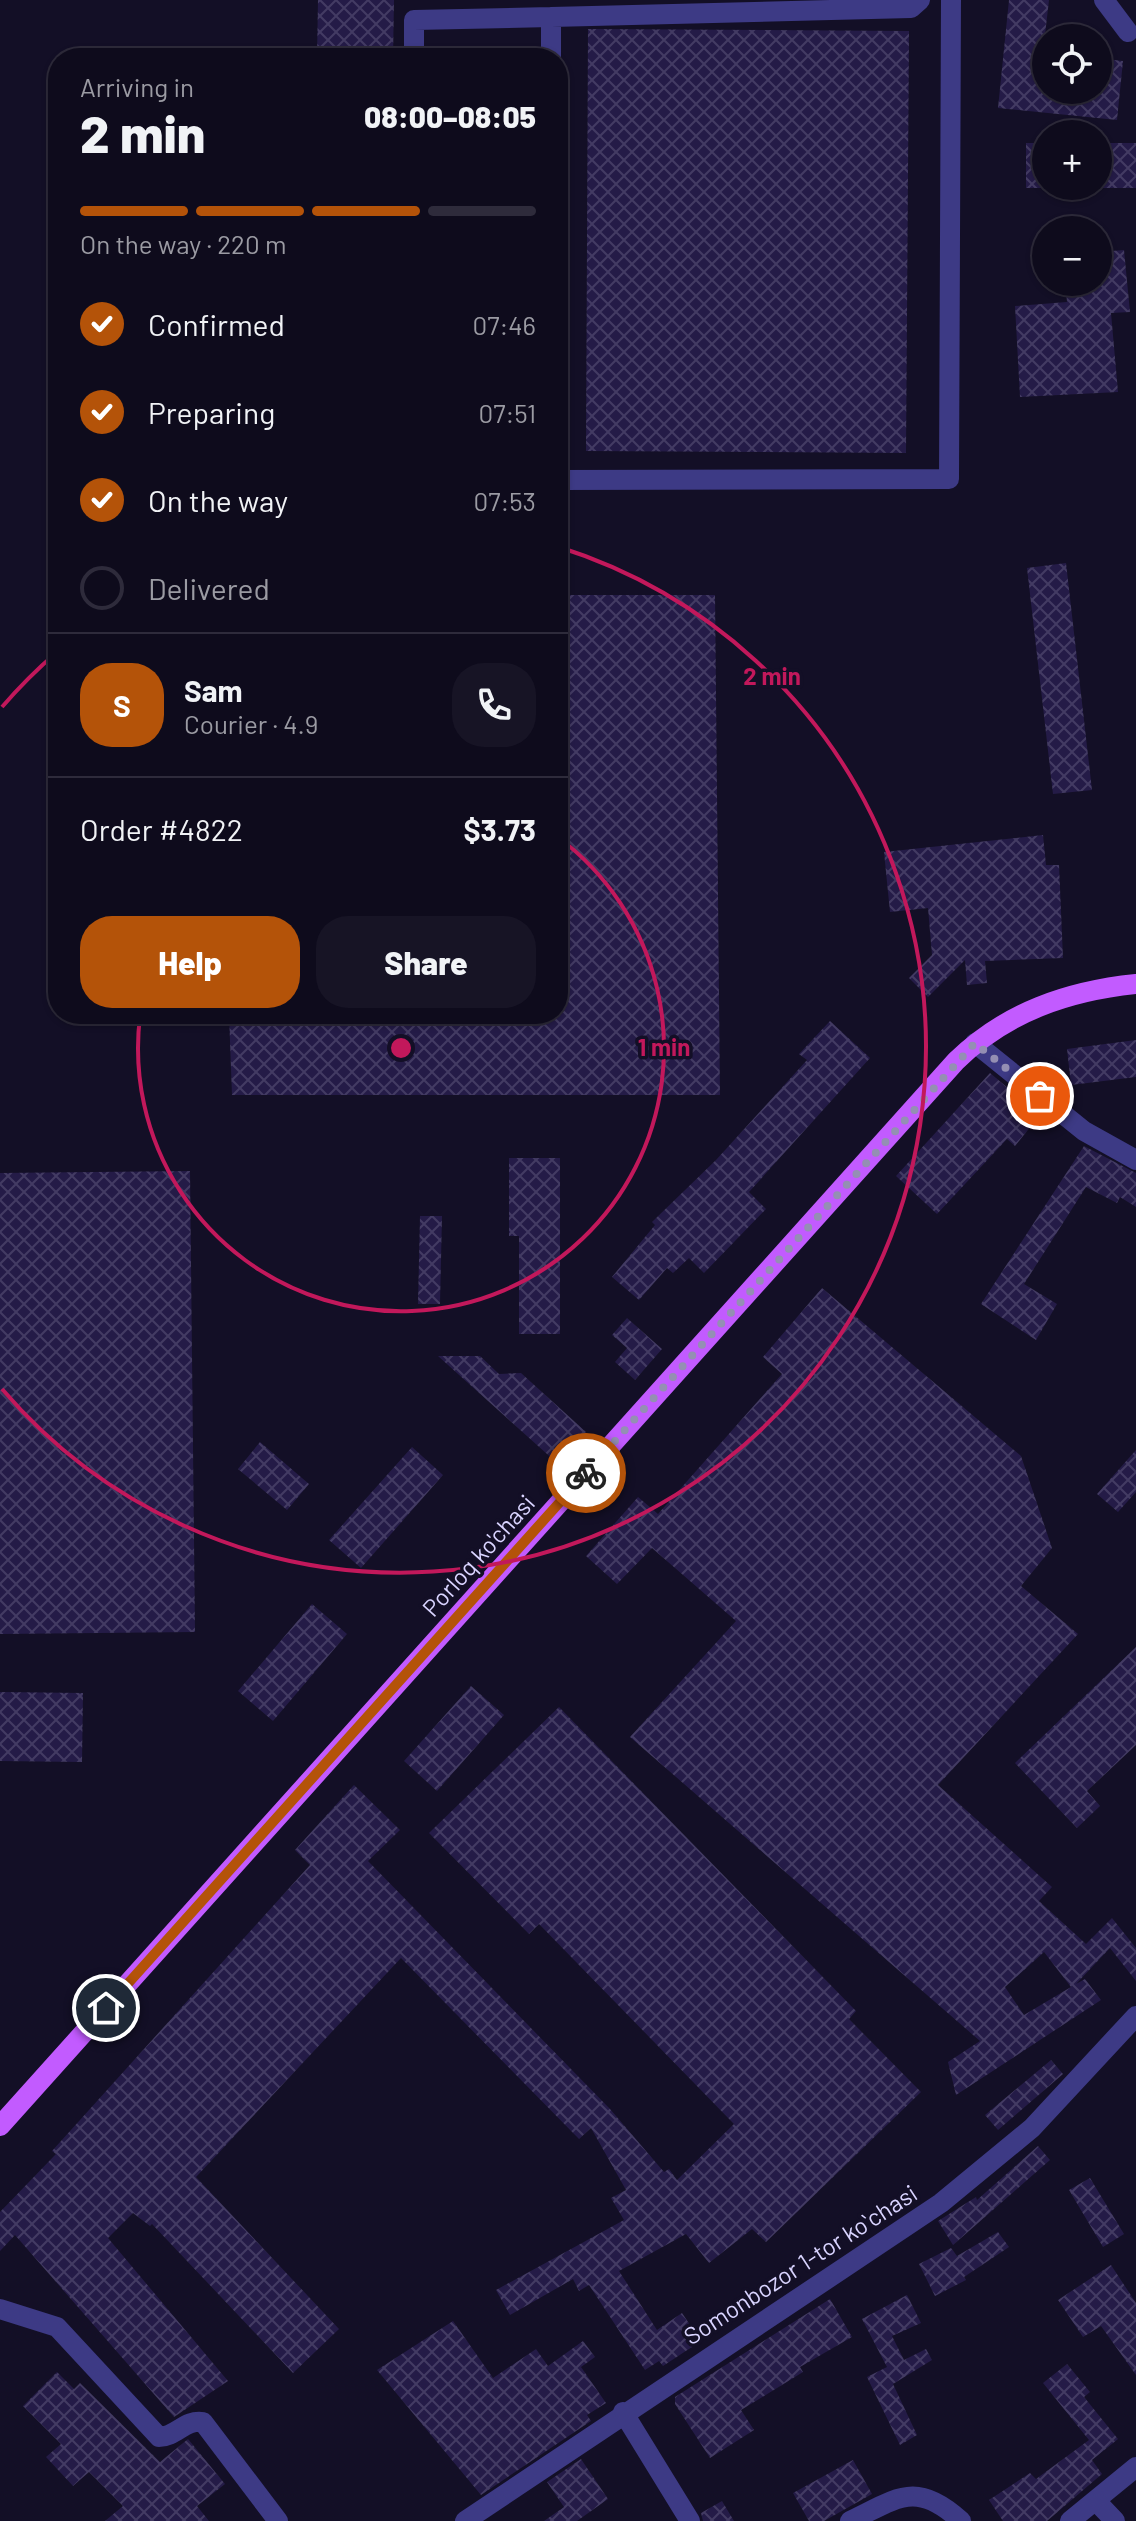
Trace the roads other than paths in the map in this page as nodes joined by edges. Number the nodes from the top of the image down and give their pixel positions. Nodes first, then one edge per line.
1 (920, 0) edge
2 (951, 0) edge
3 (1104, 0) edge
4 (551, 17) junction
5 (1128, 32) dead end
6 (414, 48) edge
7 (551, 48) edge
8 (568, 480) edge
9 (1136, 984) edge
10 (975, 1043) junction
11 (1136, 1160) edge
12 (1136, 2016) edge
13 (0, 2126) edge
14 (0, 2309) edge
15 (623, 2412) junction
16 (1136, 2467) edge
17 (1096, 2501) junction
18 (278, 2521) edge
19 (465, 2521) edge
20 (690, 2521) edge
21 (850, 2521) edge
22 (961, 2521) edge
23 (1070, 2521) edge
24 (1115, 2521) edge

1 - 4 street
2 - 8 street
3 - 5 street
4 - 6 street
4 - 7 street
9 - 10 main road, Porloq ko'chasi
10 - 11 street
10 - 13 main road, Porloq ko'chasi
12 - 15 street, Somonbozor 1-tor koʻchasi
14 - 18 street
15 - 19 street, Somonbozor 1-tor koʻchasi
15 - 20 street
16 - 17 street
17 - 23 street
17 - 24 street
21 - 22 street

